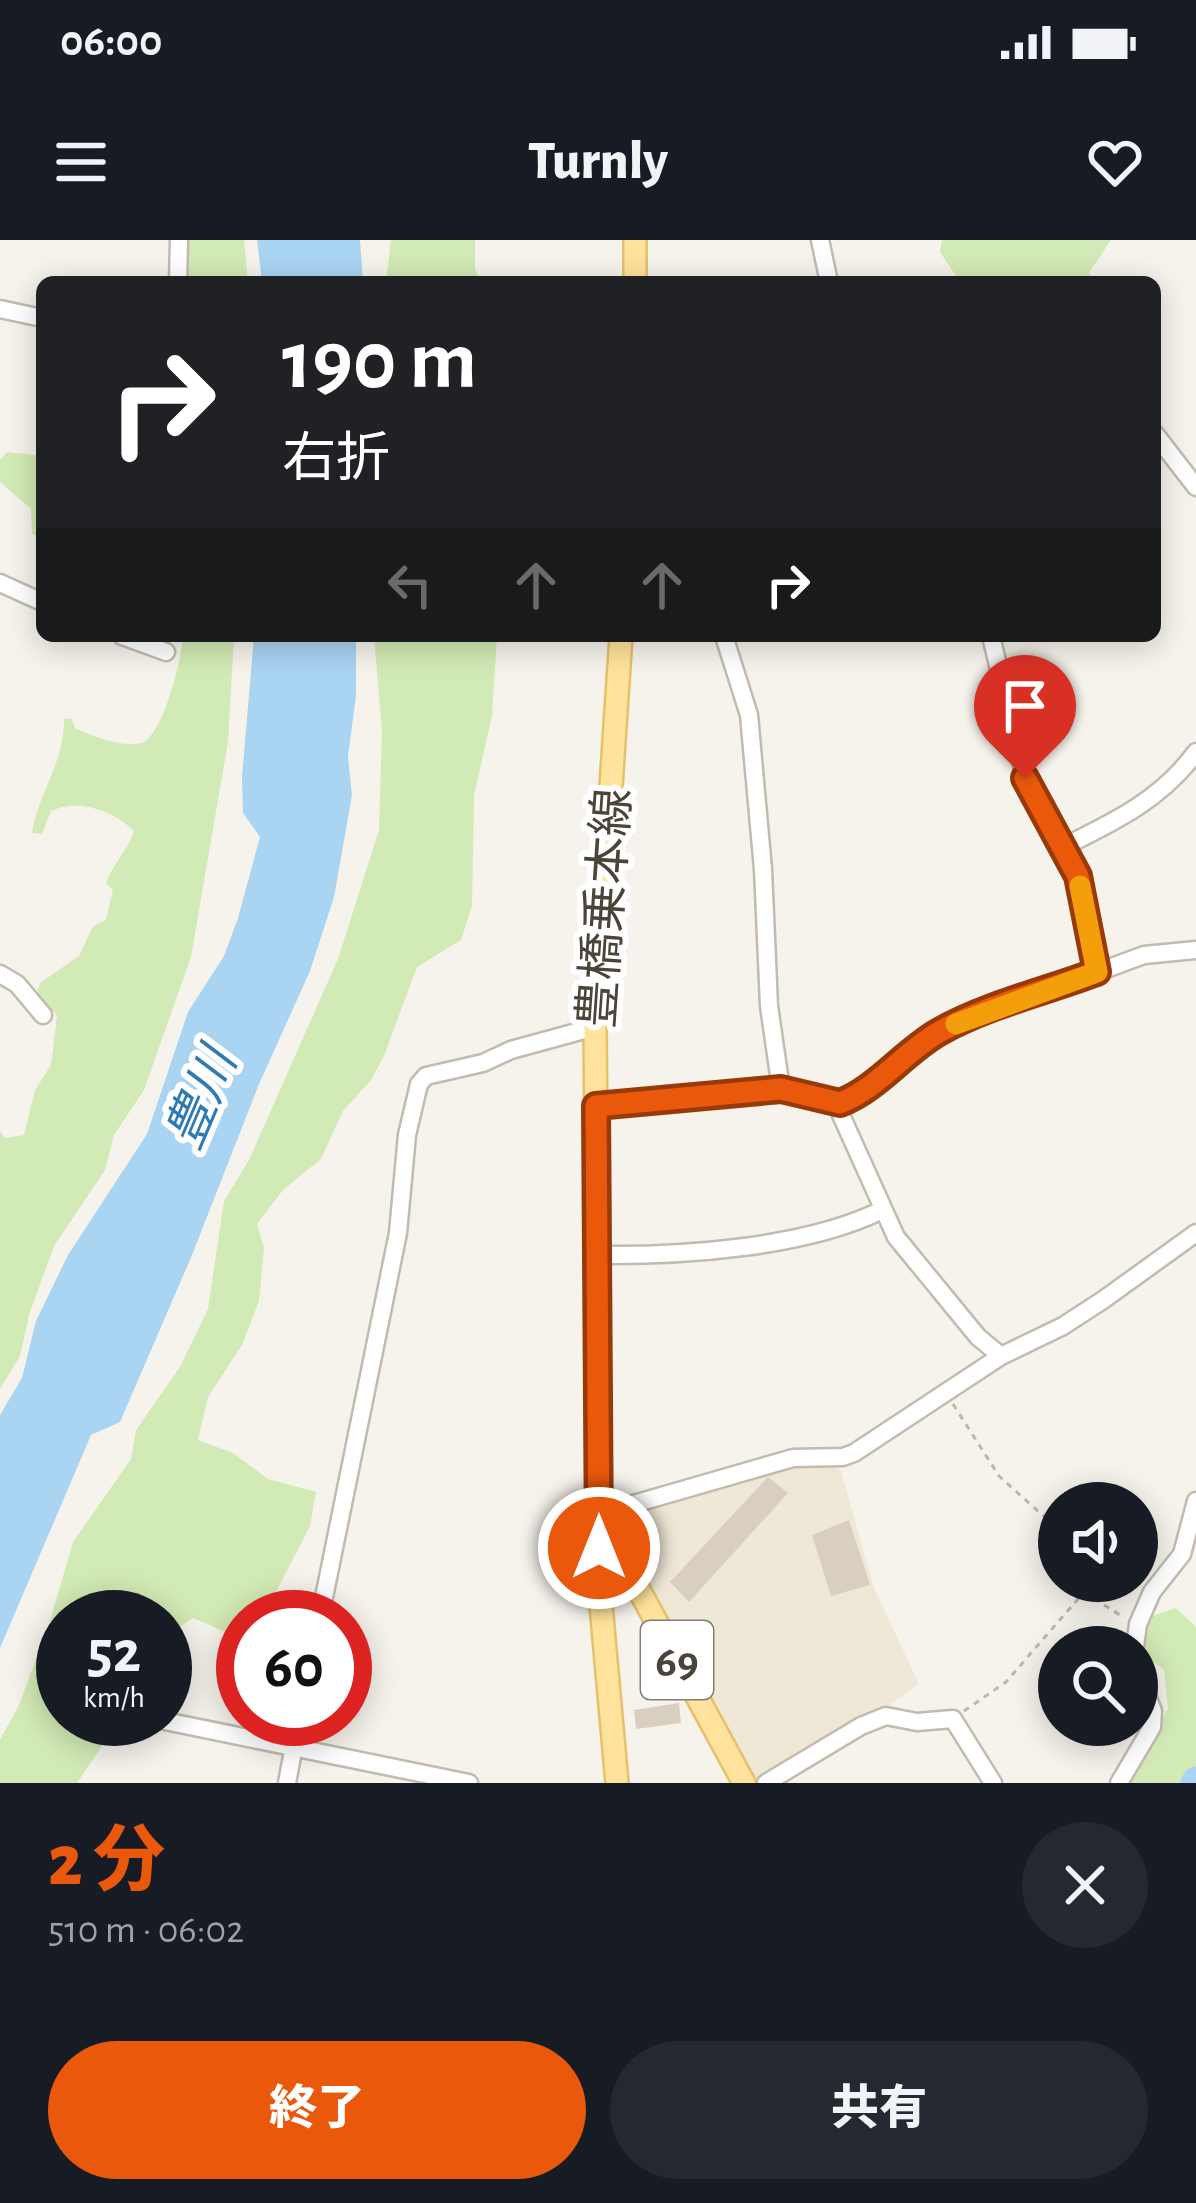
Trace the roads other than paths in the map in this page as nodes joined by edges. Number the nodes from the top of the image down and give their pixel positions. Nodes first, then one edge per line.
1 (178, 240) edge
2 (635, 240) edge
3 (820, 240) edge
4 (178, 276) edge
5 (635, 276) edge
6 (828, 276) edge
7 (0, 309) edge
8 (36, 317) edge
9 (1161, 442) edge
10 (1196, 487) edge
11 (0, 583) edge
12 (36, 599) edge
13 (138, 642) edge
14 (621, 642) edge
15 (726, 642) edge
16 (992, 642) edge
17 (166, 652) dead end
18 (1196, 752) edge
19 (1063, 847) junction
20 (1196, 950) edge
21 (1097, 972) junction
22 (0, 974) edge
23 (43, 1015) dead end
24 (595, 1027) junction
25 (781, 1089) junction
26 (840, 1103) junction
27 (596, 1106) junction
28 (881, 1210) junction
29 (1196, 1234) edge
30 (597, 1255) junction
31 (1001, 1356) junction
32 (1196, 1501) edge
33 (598, 1514) junction
34 (599, 1548) junction
35 (325, 1590) edge
36 (1138, 1626) edge
37 (192, 1727) edge
38 (1141, 1746) edge
39 (294, 1748) junction
40 (287, 1783) edge
41 (469, 1783) edge
42 (617, 1783) edge
43 (745, 1783) edge
44 (766, 1783) edge
45 (993, 1783) edge
46 (1119, 1783) edge

1 - 4 street
2 - 5 main road
3 - 6 street
7 - 8 street
9 - 10 street
11 - 12 street
13 - 17 street
14 - 24 main road, 豊橋乗本線
15 - 25 street
16 - 19 street
18 - 19 street
19 - 21 street
20 - 21 street
21 - 26 street
22 - 23 street
24 - 27 main road, 豊橋乗本線
24 - 35 street
25 - 26 street
25 - 27 street
26 - 28 street
27 - 30 main road, 豊橋乗本線
28 - 30 street
28 - 31 street
29 - 31 street
30 - 33 main road, 豊橋乗本線
31 - 33 street
32 - 36 street
33 - 34 main road, 豊橋乗本線
34 - 42 main road, 豊橋乗本線
34 - 43 main road, 69
37 - 39 street
38 - 46 street
39 - 40 street
39 - 41 street
44 - 45 street

